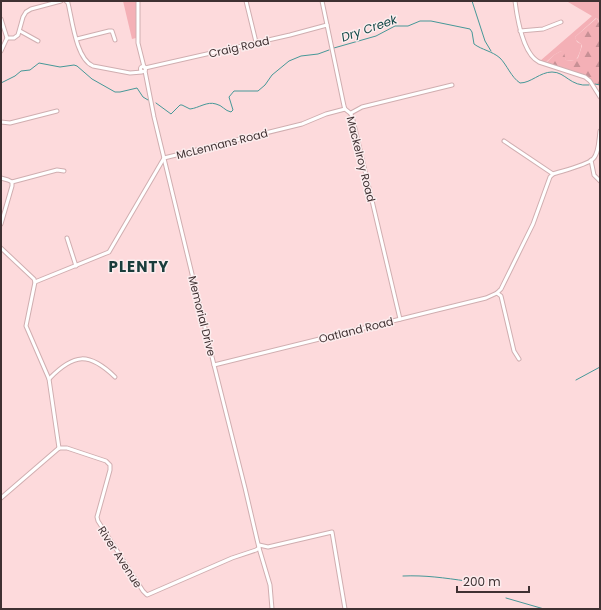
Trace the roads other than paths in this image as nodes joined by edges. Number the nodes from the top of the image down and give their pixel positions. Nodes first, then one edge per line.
1 (61, 1) edge
2 (66, 1) edge
3 (138, 1) edge
4 (246, 1) edge
5 (322, 1) edge
6 (515, 1) edge
7 (1, 19) edge
8 (561, 22) dead end
9 (327, 25) junction
10 (20, 31) junction
11 (520, 31) junction
12 (7, 38) junction
13 (76, 39) junction
14 (38, 40) dead end
15 (115, 40) dead end
16 (256, 42) junction
17 (1, 52) edge
18 (143, 70) junction
19 (452, 85) dead end
20 (600, 97) edge
21 (345, 109) junction
22 (57, 111) dead end
23 (351, 113) junction
24 (1, 122) edge
25 (600, 131) edge
26 (504, 141) dead end
27 (164, 158) junction
28 (591, 160) junction
29 (64, 171) dead end
30 (553, 174) junction
31 (1, 178) edge
32 (600, 181) edge
33 (12, 182) junction
34 (1, 224) edge
35 (67, 238) dead end
36 (1, 248) edge
37 (76, 266) junction
38 (35, 282) junction
39 (497, 293) junction
40 (400, 319) junction
41 (519, 359) dead end
42 (214, 365) junction
43 (116, 377) dead end
44 (49, 379) junction
45 (59, 448) junction
46 (1, 498) edge
47 (259, 547) junction
48 (272, 609) edge
49 (345, 609) edge

1 - 10 street
2 - 13 street
3 - 18 street, Memorial Drive
4 - 16 street
5 - 9 street, Mackelroy Road
6 - 11 street
7 - 12 street
8 - 11 street
9 - 16 street, Craig Road
9 - 21 street, Mackelroy Road
10 - 12 street
10 - 14 street
11 - 20 street
12 - 17 street
13 - 15 street
13 - 18 street, Craig Road
16 - 18 street, Craig Road
18 - 27 street, Memorial Drive
19 - 23 street
21 - 23 street, Mackelroy Road
21 - 27 street, McLennans Road
22 - 24 street
23 - 40 street, Mackelroy Road
25 - 28 street
26 - 30 street
27 - 37 street, McLennans Road
27 - 42 street, Memorial Drive
28 - 30 street
28 - 32 street
29 - 33 street
30 - 39 street
31 - 33 street
33 - 34 street
35 - 37 street
36 - 38 street
37 - 38 street, McLennans Road
38 - 44 street
39 - 40 street, Oatland Road
39 - 41 street
40 - 42 street, Oatland Road
42 - 47 street, Memorial Drive
43 - 44 street
44 - 45 street
45 - 46 street
45 - 47 street, River Avenue
47 - 48 street
47 - 49 street

